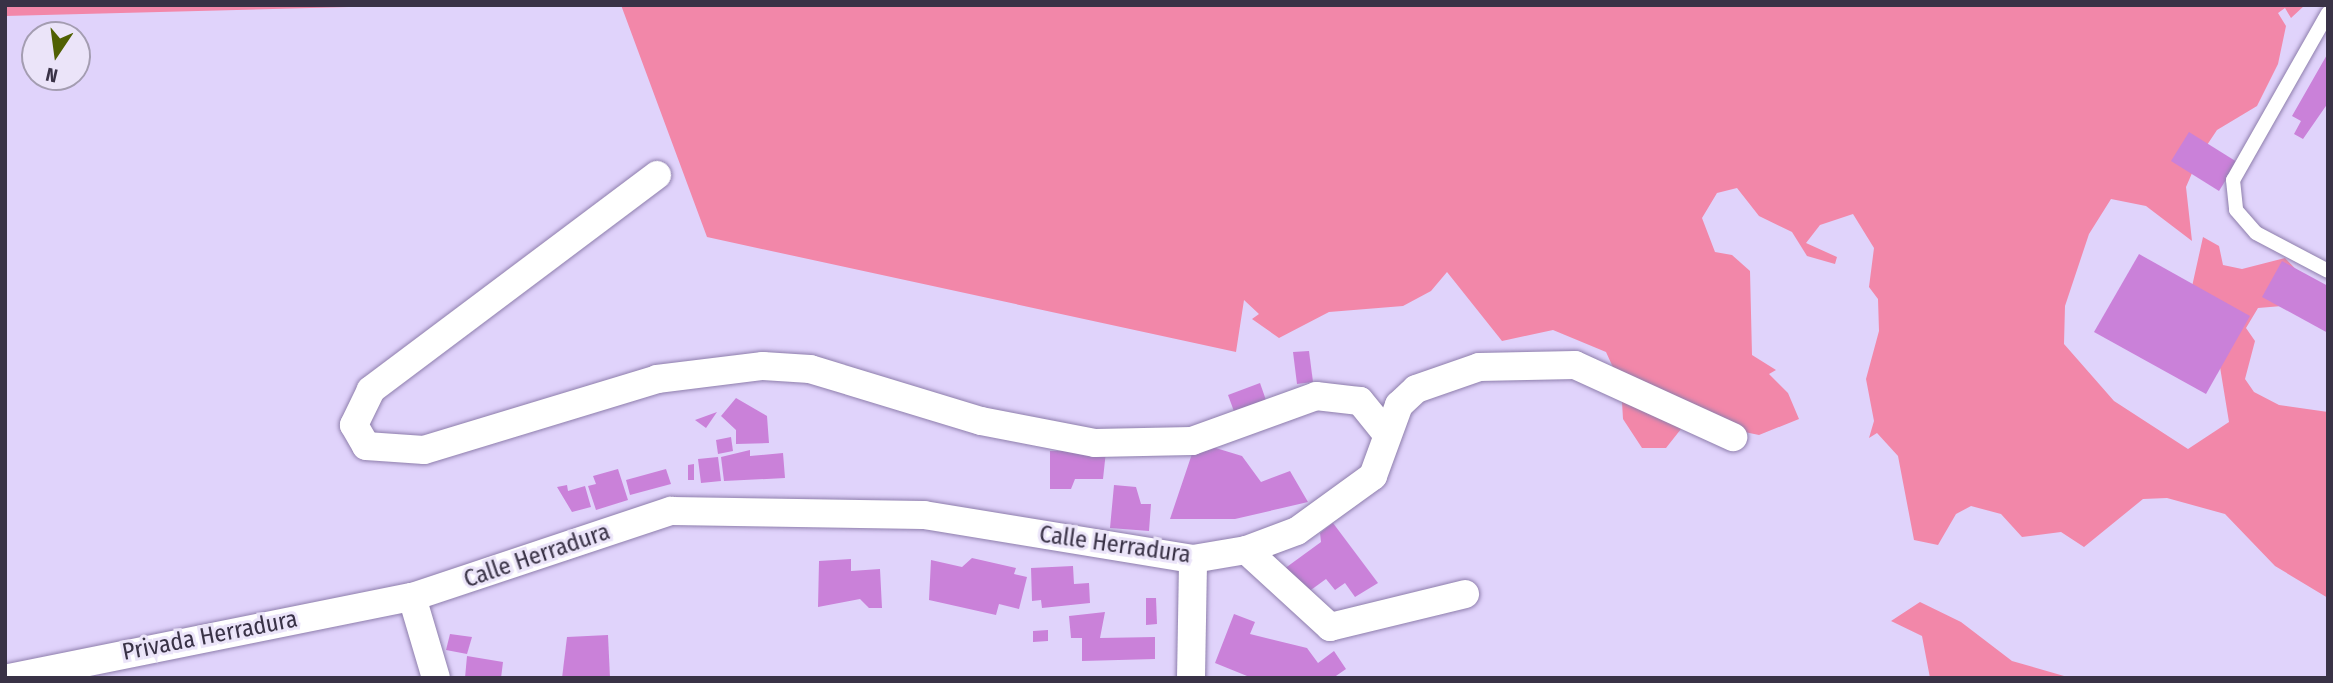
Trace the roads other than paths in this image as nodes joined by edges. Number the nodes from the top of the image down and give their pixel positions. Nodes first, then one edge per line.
1 (2328, 13) edge
2 (2321, 41) edge
3 (657, 175) dead end
4 (2328, 271) edge
5 (1386, 433) junction
6 (1733, 438) dead end
7 (1246, 550) junction
8 (1193, 559) junction
9 (1465, 593) dead end
10 (412, 597) junction
11 (9, 678) edge
12 (436, 678) edge
13 (1191, 678) edge

1 - 2 lane
2 - 4 lane
3 - 5 street
5 - 6 street, Calle Herradura
5 - 7 street, Calle Herradura
7 - 8 street, Calle Herradura
7 - 9 street
8 - 10 street, Calle Herradura
8 - 13 street
10 - 11 street, Privada Herradura
10 - 12 street

